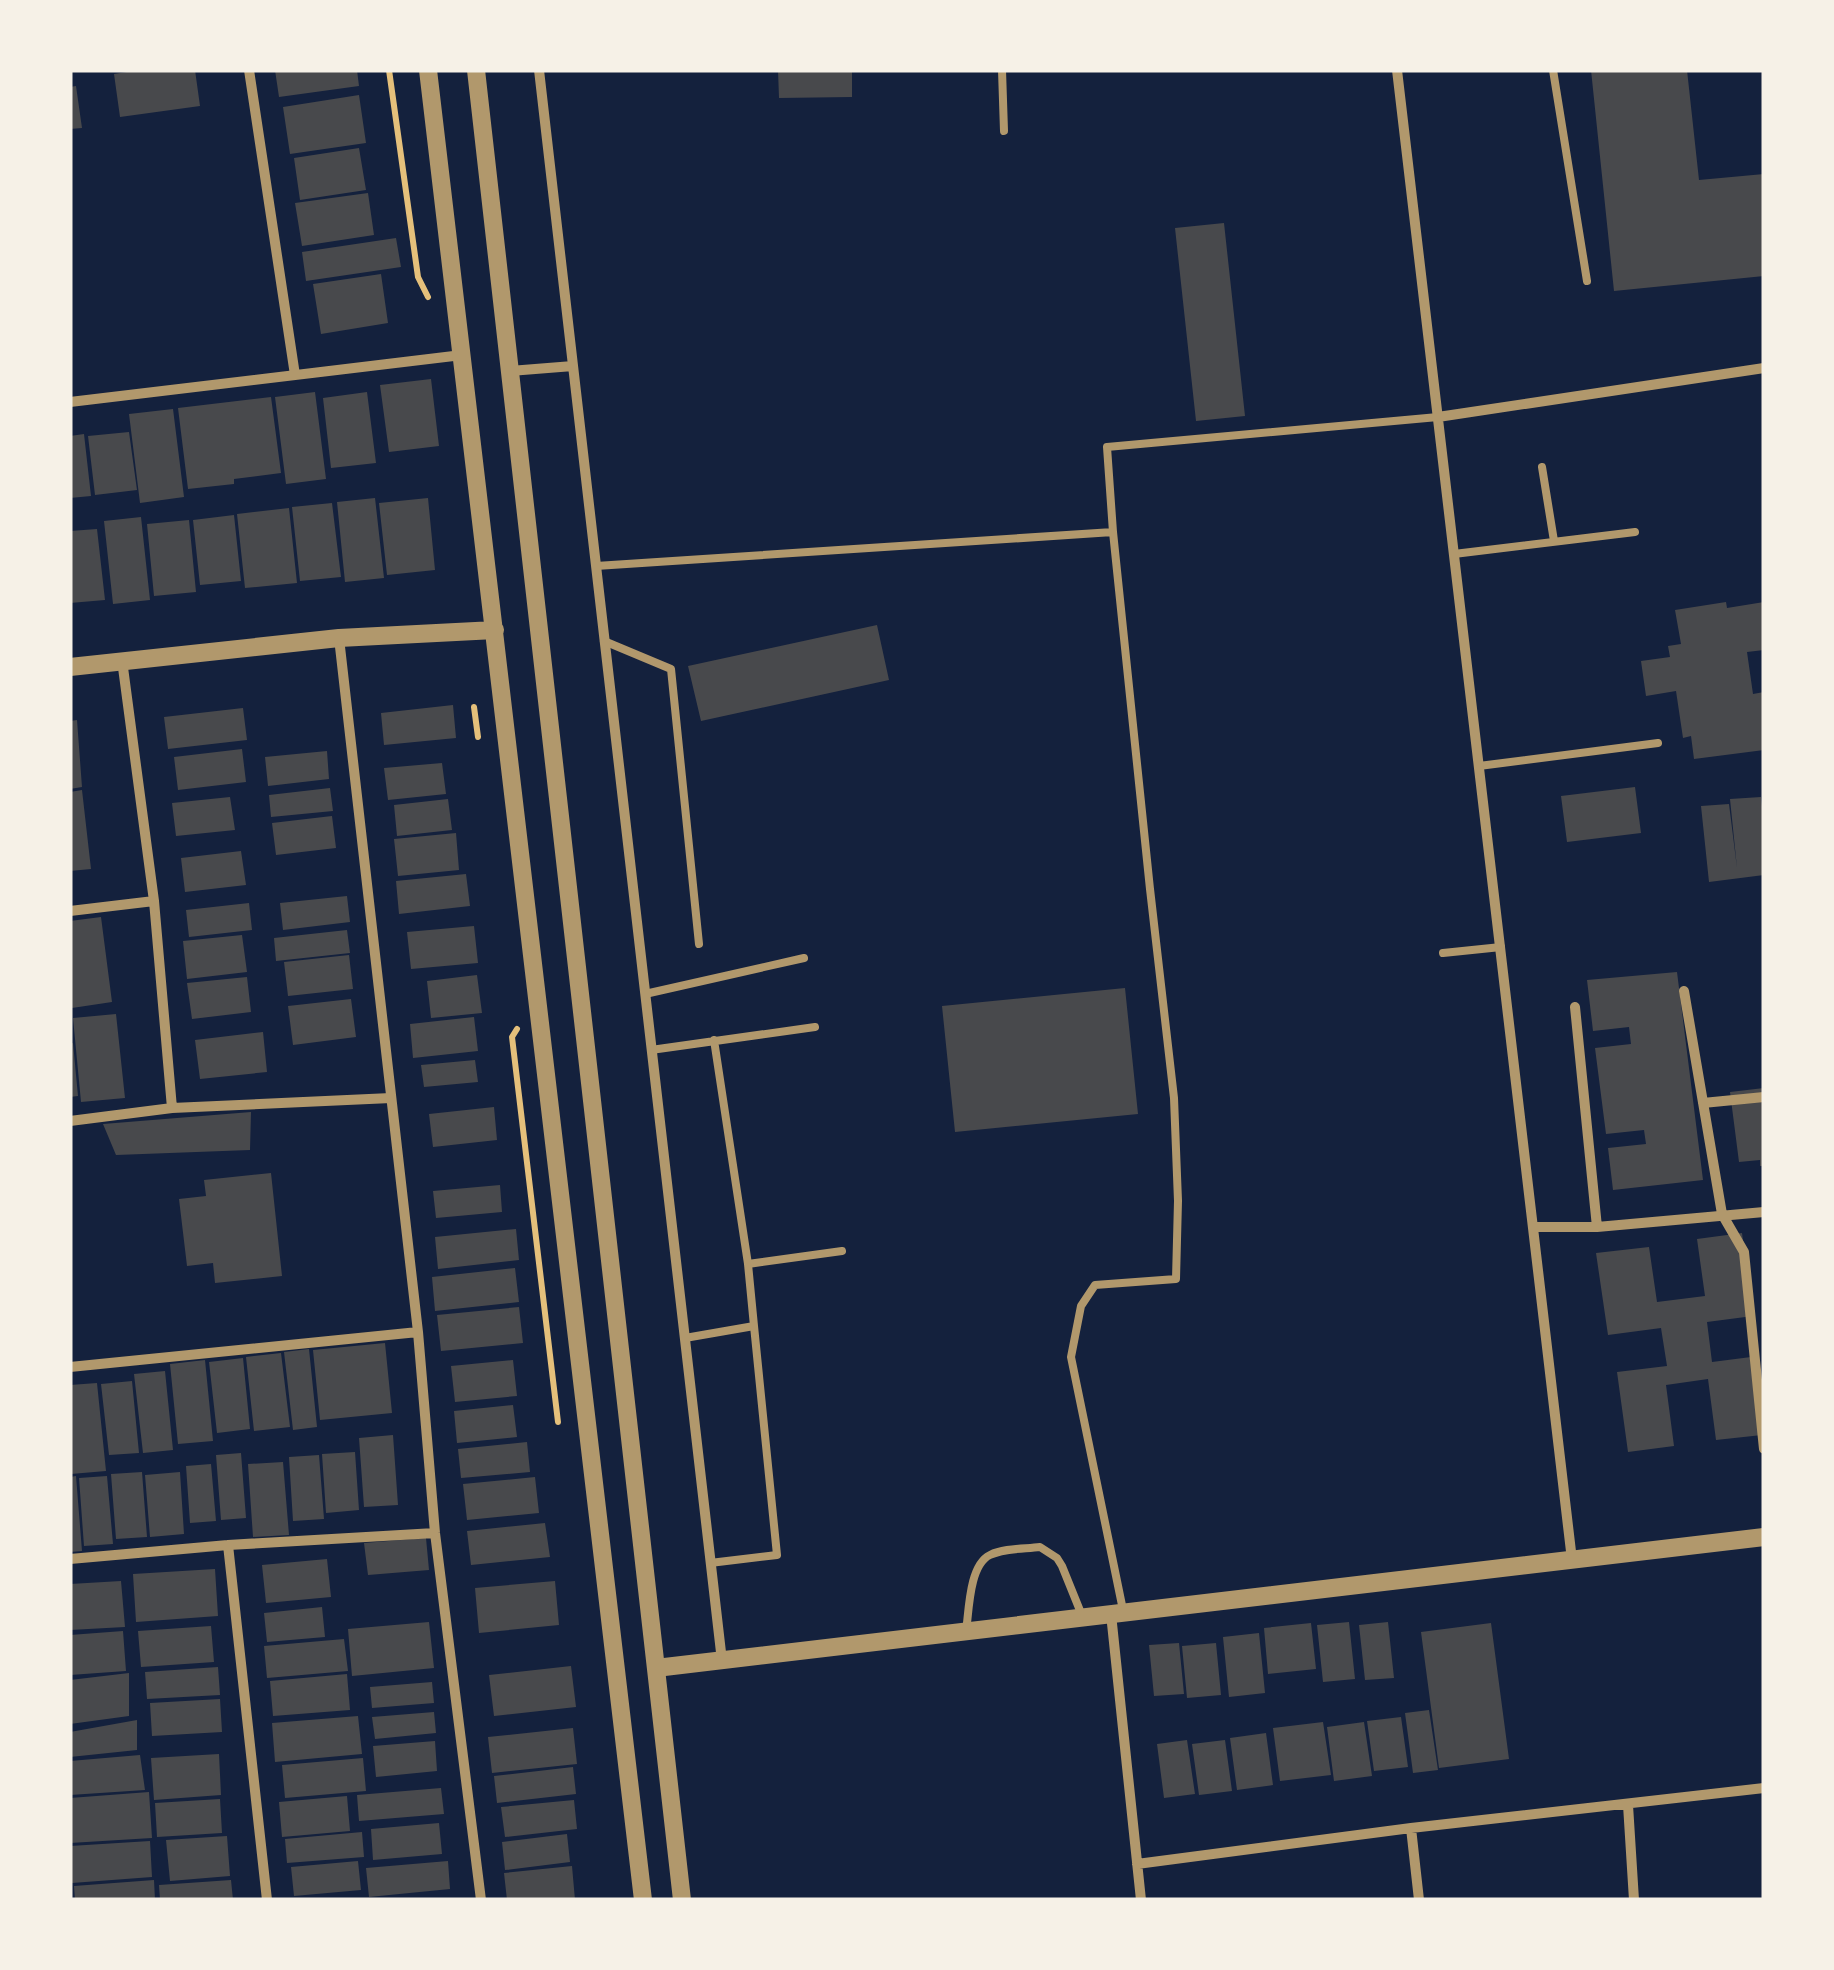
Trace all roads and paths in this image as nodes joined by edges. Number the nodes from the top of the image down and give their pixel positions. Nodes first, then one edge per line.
1 (249, 70) edge
2 (389, 70) edge
3 (428, 70) edge
4 (476, 70) edge
5 (538, 70) edge
6 (1002, 70) edge
7 (1398, 70) edge
8 (1553, 70) edge
9 (1004, 132) dead end
10 (1587, 280) dead end
11 (436, 312) dead end
12 (462, 355) junction
13 (573, 366) junction
14 (1764, 368) edge
15 (510, 371) junction
16 (295, 375) junction
17 (70, 402) edge
18 (1438, 417) junction
19 (1542, 467) dead end
20 (1114, 532) junction
21 (1634, 532) dead end
22 (1554, 542) junction
23 (1454, 554) junction
24 (596, 566) junction
25 (494, 630) junction
26 (339, 638) junction
27 (604, 642) junction
28 (122, 660) junction
29 (70, 666) edge
30 (1658, 743) dead end
31 (1479, 766) junction
32 (154, 902) junction
33 (70, 911) edge
34 (699, 944) dead end
35 (1500, 947) junction
36 (1442, 953) dead end
37 (804, 958) dead end
38 (1684, 991) dead end
39 (645, 994) junction
40 (1575, 1007) dead end
41 (815, 1027) dead end
42 (714, 1040) junction
43 (651, 1050) junction
44 (1764, 1097) edge
45 (391, 1098) junction
46 (1703, 1103) junction
47 (172, 1108) junction
48 (70, 1121) edge
49 (1764, 1212) edge
50 (1722, 1214) junction
51 (1533, 1227) junction
52 (1598, 1227) junction
53 (842, 1251) dead end
54 (748, 1264) junction
55 (754, 1326) junction
56 (418, 1332) junction
57 (684, 1338) junction
58 (70, 1367) edge
59 (1764, 1448) edge
60 (434, 1533) junction
61 (1764, 1537) edge
62 (228, 1545) junction
63 (70, 1559) edge
64 (1572, 1560) junction
65 (710, 1564) junction
66 (1117, 1614) junction
67 (1083, 1618) junction
68 (966, 1632) junction
69 (722, 1660) junction
70 (656, 1668) junction
71 (1764, 1788) edge
72 (1628, 1805) junction
73 (1411, 1828) junction
74 (1137, 1864) junction
75 (266, 1900) edge
76 (480, 1900) edge
77 (643, 1900) edge
78 (682, 1900) edge
79 (1141, 1900) edge
80 (1419, 1900) edge
81 (1634, 1900) edge

1 - 16 street
2 - 11 path
3 - 12 street
4 - 15 street
5 - 13 street
6 - 9 lane
7 - 18 street
8 - 10 lane
12 - 16 street
12 - 25 street
13 - 15 street
13 - 24 street
14 - 18 street
15 - 70 street
16 - 17 street
18 - 20 lane
18 - 23 street
19 - 22 lane
20 - 24 lane
20 - 66 lane
21 - 22 lane
22 - 23 lane
23 - 31 street
24 - 27 street
25 - 26 street
25 - 77 street
26 - 28 street
26 - 45 street
27 - 34 lane
27 - 39 street
28 - 29 street
28 - 32 street
30 - 31 lane
31 - 35 street
32 - 33 street
32 - 47 street
35 - 36 lane
35 - 51 street
37 - 39 lane
38 - 46 street
39 - 43 street
40 - 52 street
41 - 42 lane
42 - 43 lane
42 - 54 lane
43 - 57 street
44 - 46 street
45 - 47 street
45 - 56 street
46 - 50 street
47 - 48 street
49 - 50 street
50 - 52 street
50 - 59 street
51 - 52 street
51 - 64 street
53 - 54 lane
54 - 55 lane
55 - 57 lane
55 - 65 lane
56 - 58 street
56 - 60 street
57 - 65 street
60 - 62 street
60 - 76 street
61 - 64 street
62 - 63 street
62 - 75 street
64 - 66 street
65 - 69 street
66 - 67 street
66 - 74 street
67 - 68 street
67 - 68 lane
68 - 69 street
69 - 70 street
70 - 78 street
71 - 72 street
72 - 73 street
72 - 81 street
73 - 74 street
73 - 80 street
74 - 79 street

